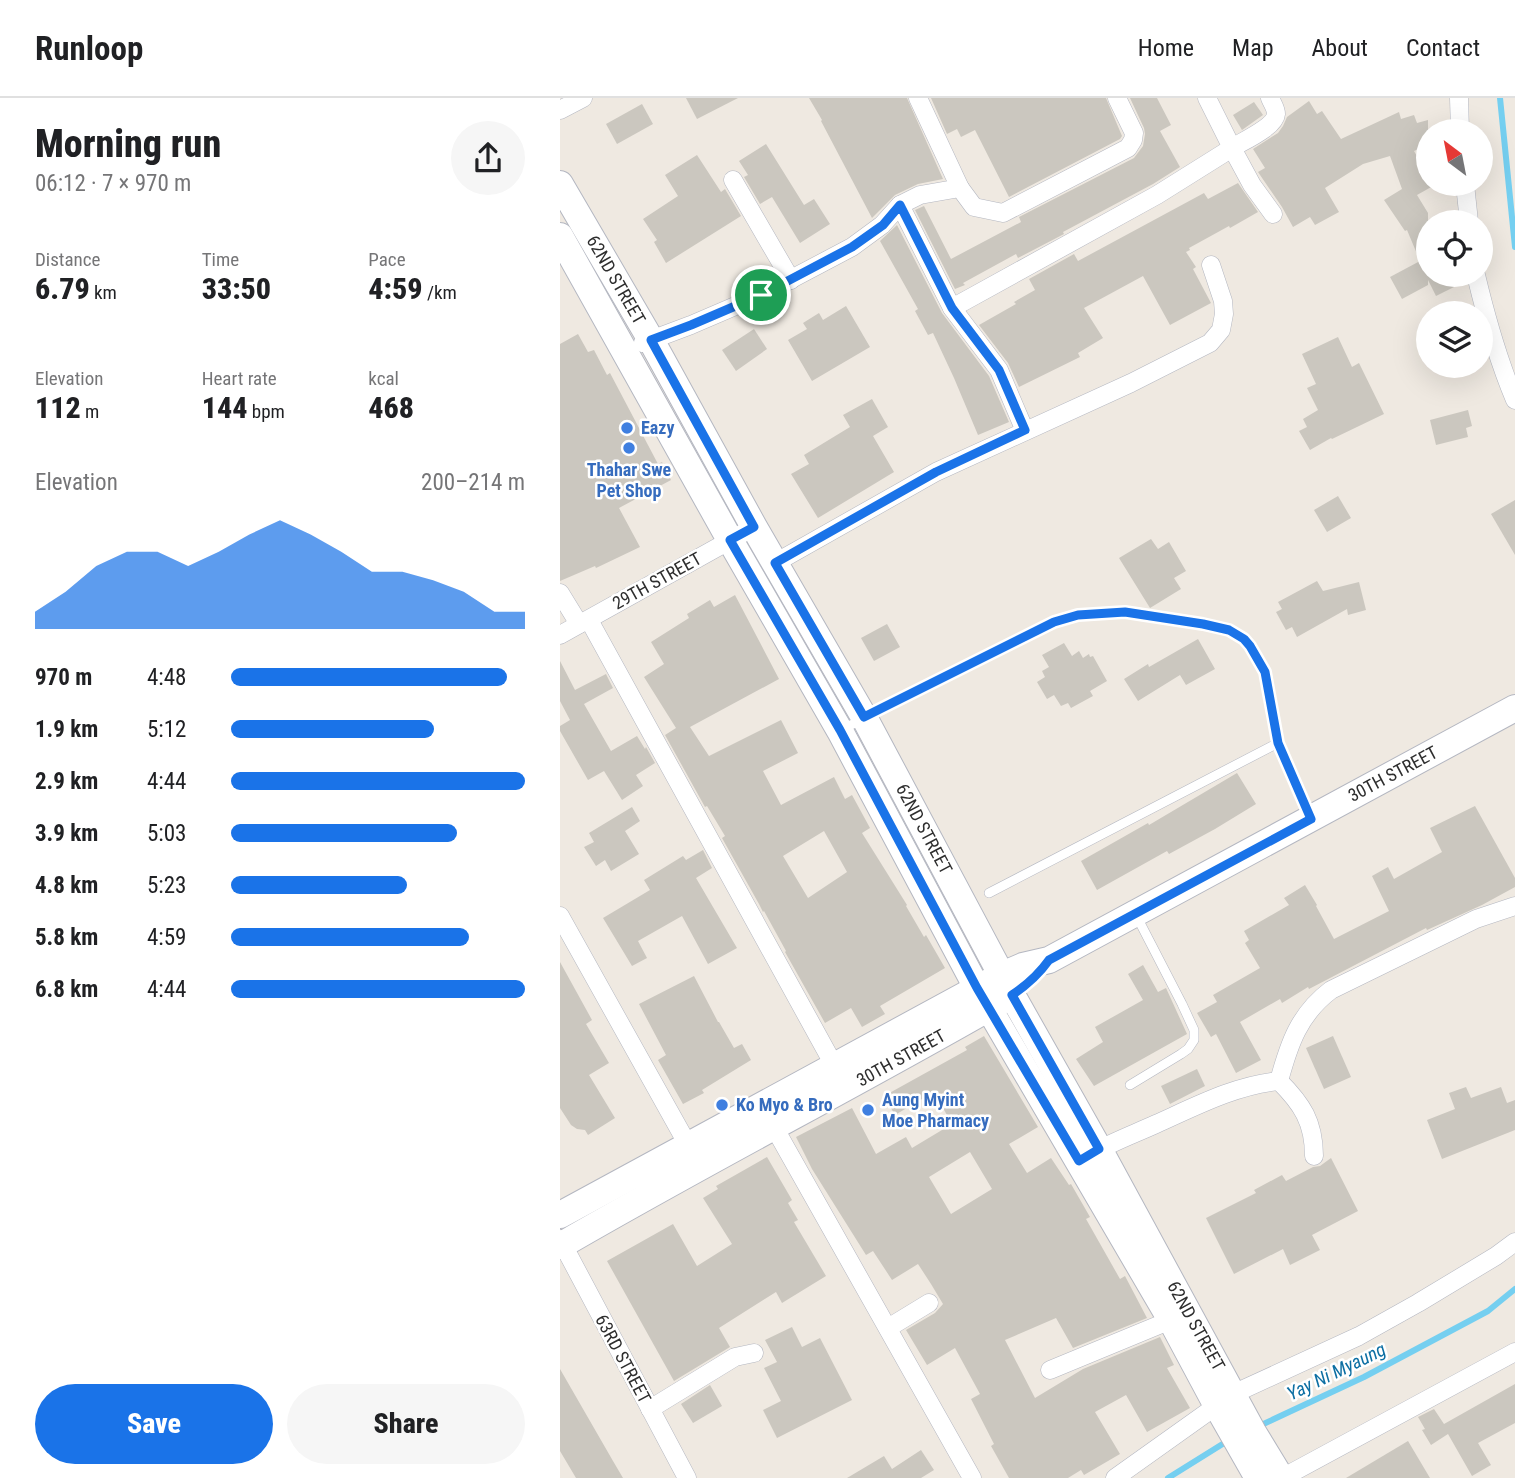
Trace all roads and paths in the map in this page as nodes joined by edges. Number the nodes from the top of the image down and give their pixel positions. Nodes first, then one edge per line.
1 (583, 98) edge
2 (918, 98) edge
3 (1117, 98) edge
4 (1207, 98) edge
5 (1270, 98) edge
6 (1459, 98) edge
7 (560, 110) edge
8 (1460, 119) edge
9 (1232, 148) junction
10 (733, 180) dead end
11 (560, 184) edge
12 (960, 188) junction
13 (900, 205) junction
14 (1273, 214) dead end
15 (560, 236) edge
16 (1211, 265) dead end
17 (791, 280) junction
18 (1479, 287) edge
19 (952, 308) junction
20 (651, 340) junction
21 (624, 351) junction
22 (1515, 400) edge
23 (1025, 430) junction
24 (754, 527) junction
25 (730, 540) junction
26 (775, 563) junction
27 (560, 593) edge
28 (584, 622) junction
29 (560, 635) edge
30 (1515, 708) edge
31 (864, 717) junction
32 (840, 730) junction
33 (1278, 743) junction
34 (1311, 819) junction
35 (989, 893) dead end
36 (1515, 906) edge
37 (1135, 914) junction
38 (560, 916) edge
39 (1007, 985) junction
40 (983, 998) junction
41 (835, 1067) junction
42 (1279, 1081) junction
43 (1130, 1085) dead end
44 (774, 1127) junction
45 (688, 1145) junction
46 (1089, 1155) junction
47 (1314, 1156) dead end
48 (560, 1215) edge
49 (1515, 1242) edge
50 (561, 1243) edge
51 (929, 1303) dead end
52 (1171, 1320) junction
53 (888, 1328) junction
54 (1515, 1352) edge
55 (754, 1353) dead end
56 (1050, 1370) dead end
57 (1228, 1405) junction
58 (650, 1409) junction
59 (1245, 1436) junction
60 (687, 1478) edge
61 (972, 1478) edge
62 (1115, 1478) edge
63 (1258, 1478) edge
64 (1282, 1478) edge

1 - 7 street
2 - 12 street
3 - 12 street
4 - 9 street
5 - 9 street
6 - 8 street
9 - 14 street
9 - 19 street
10 - 17 street
11 - 20 main road, 62ND STREET
12 - 13 street
13 - 17 street
13 - 19 street
15 - 21 main road, 62ND STREET
16 - 23 street
17 - 20 street
18 - 22 street
19 - 23 street
20 - 21 street
20 - 24 main road, 62ND STREET
21 - 25 main road, 62ND STREET
23 - 26 street
24 - 25 street, 29TH STREET
24 - 26 main road, 62ND STREET
25 - 28 street, 29TH STREET
25 - 32 main road, 62ND STREET
26 - 31 main road, 62ND STREET
27 - 28 street
28 - 29 street, 29TH STREET
28 - 41 street
30 - 34 main road, 30TH STREET
31 - 32 lane
31 - 33 lane
31 - 39 main road, 62ND STREET
32 - 40 main road, 62ND STREET
33 - 34 lane
33 - 35 lane
34 - 37 main road, 30TH STREET
36 - 42 street
37 - 39 main road, 30TH STREET
37 - 43 lane
38 - 45 street
39 - 40 main road, 30TH STREET
39 - 46 main road, 62ND STREET
40 - 41 main road, 30TH STREET
40 - 44 main road, 30TH STREET
40 - 46 main road, 62ND STREET
41 - 45 main road, 30TH STREET
42 - 46 street
42 - 47 street
44 - 50 main road, 30TH STREET
44 - 53 street
45 - 48 main road, 30TH STREET
46 - 52 main road, 62ND STREET
46 - 57 main road, 62ND STREET
49 - 57 street
50 - 58 street, 63RD STREET
51 - 53 street
52 - 56 street
52 - 57 main road, 62ND STREET
53 - 61 street
54 - 64 street
55 - 58 street
57 - 59 main road, 62ND STREET
57 - 62 street
58 - 60 street, 63RD STREET
59 - 63 main road, 62ND STREET
59 - 64 main road, 62ND STREET

